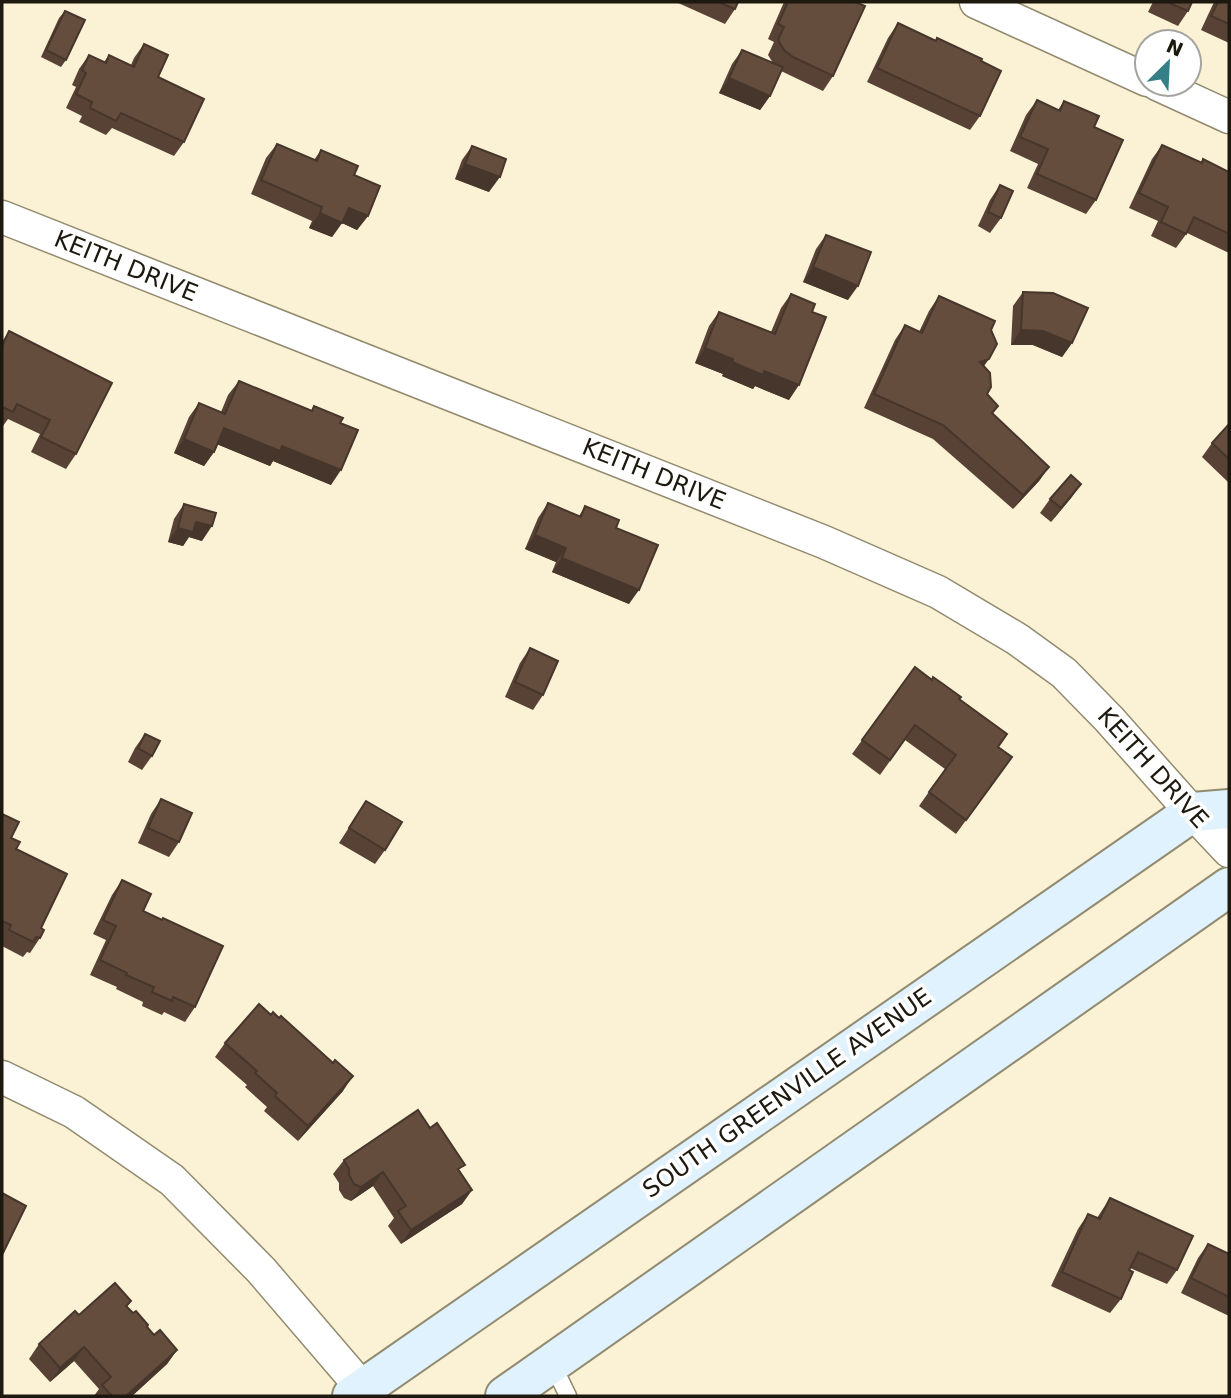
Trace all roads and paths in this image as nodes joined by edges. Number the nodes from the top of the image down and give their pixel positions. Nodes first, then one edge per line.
1 (976, 2) edge
2 (1133, 74) edge
3 (1188, 98) edge
4 (1229, 117) edge
5 (2, 217) edge
6 (1211, 810) edge
7 (1229, 851) edge
8 (1229, 887) edge
9 (2, 1077) edge
10 (560, 1380) edge
11 (361, 1394) edge
12 (505, 1396) edge

1 - 2 street
3 - 4 street
5 - 6 street, KEITH DRIVE
6 - 7 street, KEITH DRIVE
6 - 11 main road, SOUTH GREENVILLE AVENUE
8 - 10 main road
9 - 11 street
10 - 12 main road

